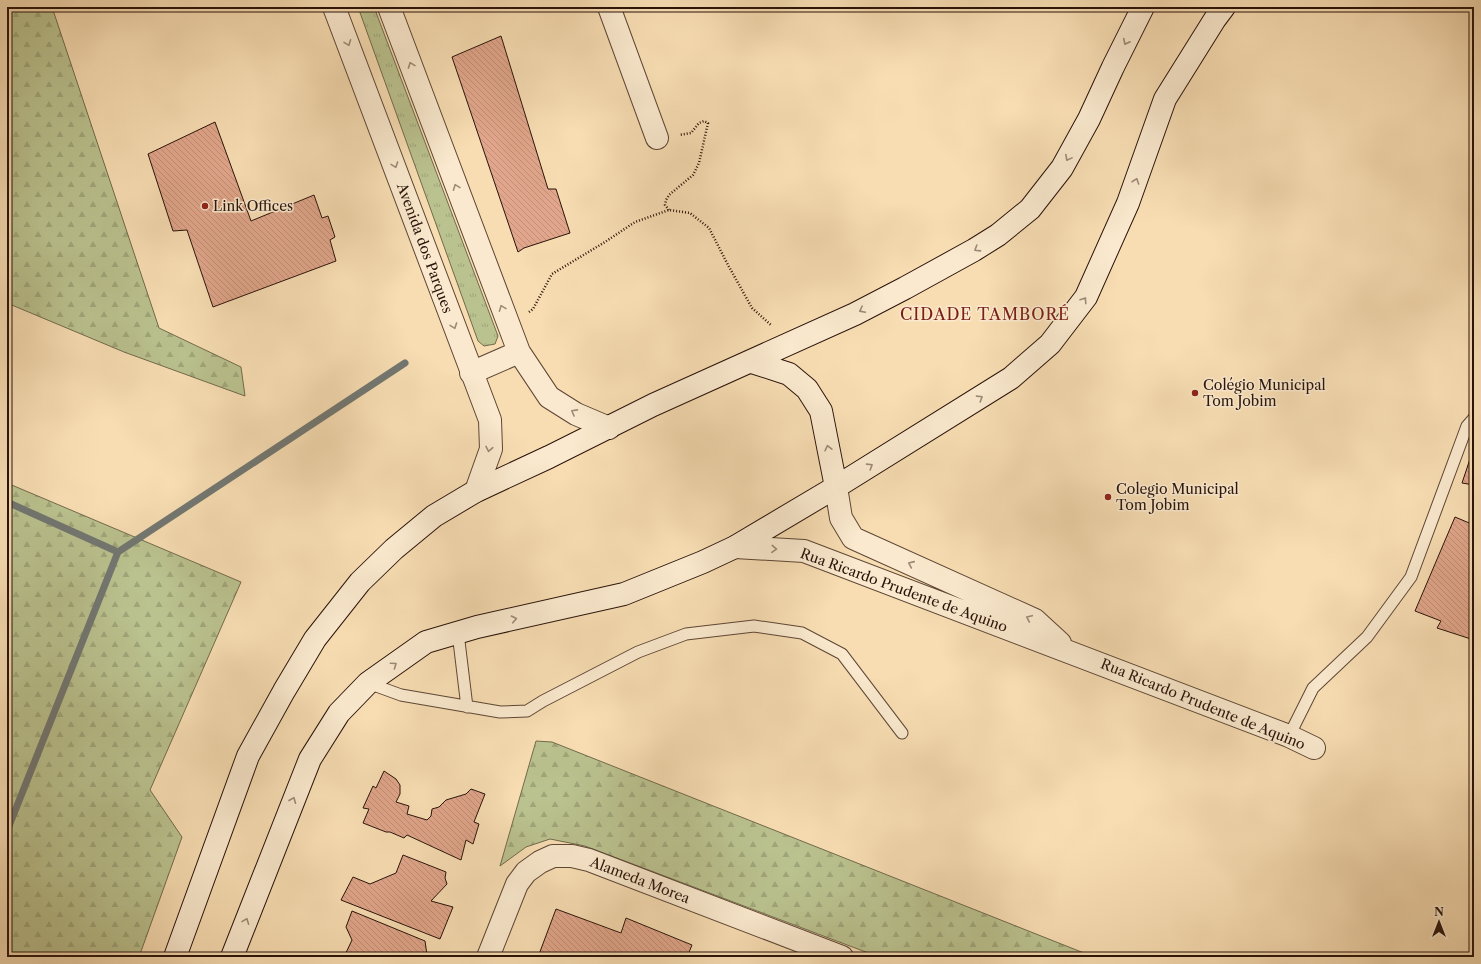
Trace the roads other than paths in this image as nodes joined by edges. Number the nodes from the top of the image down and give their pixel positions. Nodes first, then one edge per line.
1 (334, 7) edge
2 (389, 7) edge
3 (609, 7) edge
4 (1143, 7) edge
5 (1224, 7) edge
6 (657, 138) road end
7 (518, 352) junction
8 (752, 362) junction
9 (471, 373) junction
10 (1474, 418) edge
11 (609, 428) junction
12 (836, 486) junction
13 (476, 490) junction
14 (735, 547) junction
15 (458, 633) junction
16 (1070, 652) junction
17 (368, 683) junction
18 (467, 707) junction
19 (902, 733) dead end
20 (1289, 736) junction
21 (1314, 748) dead end
22 (175, 957) edge
23 (232, 957) edge
24 (488, 957) edge
25 (842, 957) edge

1 -> 9 main road, Avenida dos Parques
7 -> 2 main road
3 - 6 main road
4 -> 8 main road
12 -> 5 main road
7 - 9 main road
11 -> 7 main road
8 - 11 main road
12 -> 8 main road, Rua Ricardo Prudente de Aquino
9 -> 13 main road, Avenida dos Parques
10 - 20 lane
11 - 13 main road
12 - 14 main road
16 -> 12 main road, Rua Ricardo Prudente de Aquino
13 - 22 main road
15 -> 14 main road
14 -> 16 main road, Rua Ricardo Prudente de Aquino
17 -> 15 main road
15 - 18 lane
16 - 20 main road, Rua Ricardo Prudente de Aquino
17 - 18 lane
23 -> 17 main road
18 - 19 lane
20 - 21 main road, Rua Ricardo Prudente de Aquino
24 - 25 main road, Alameda Morea

